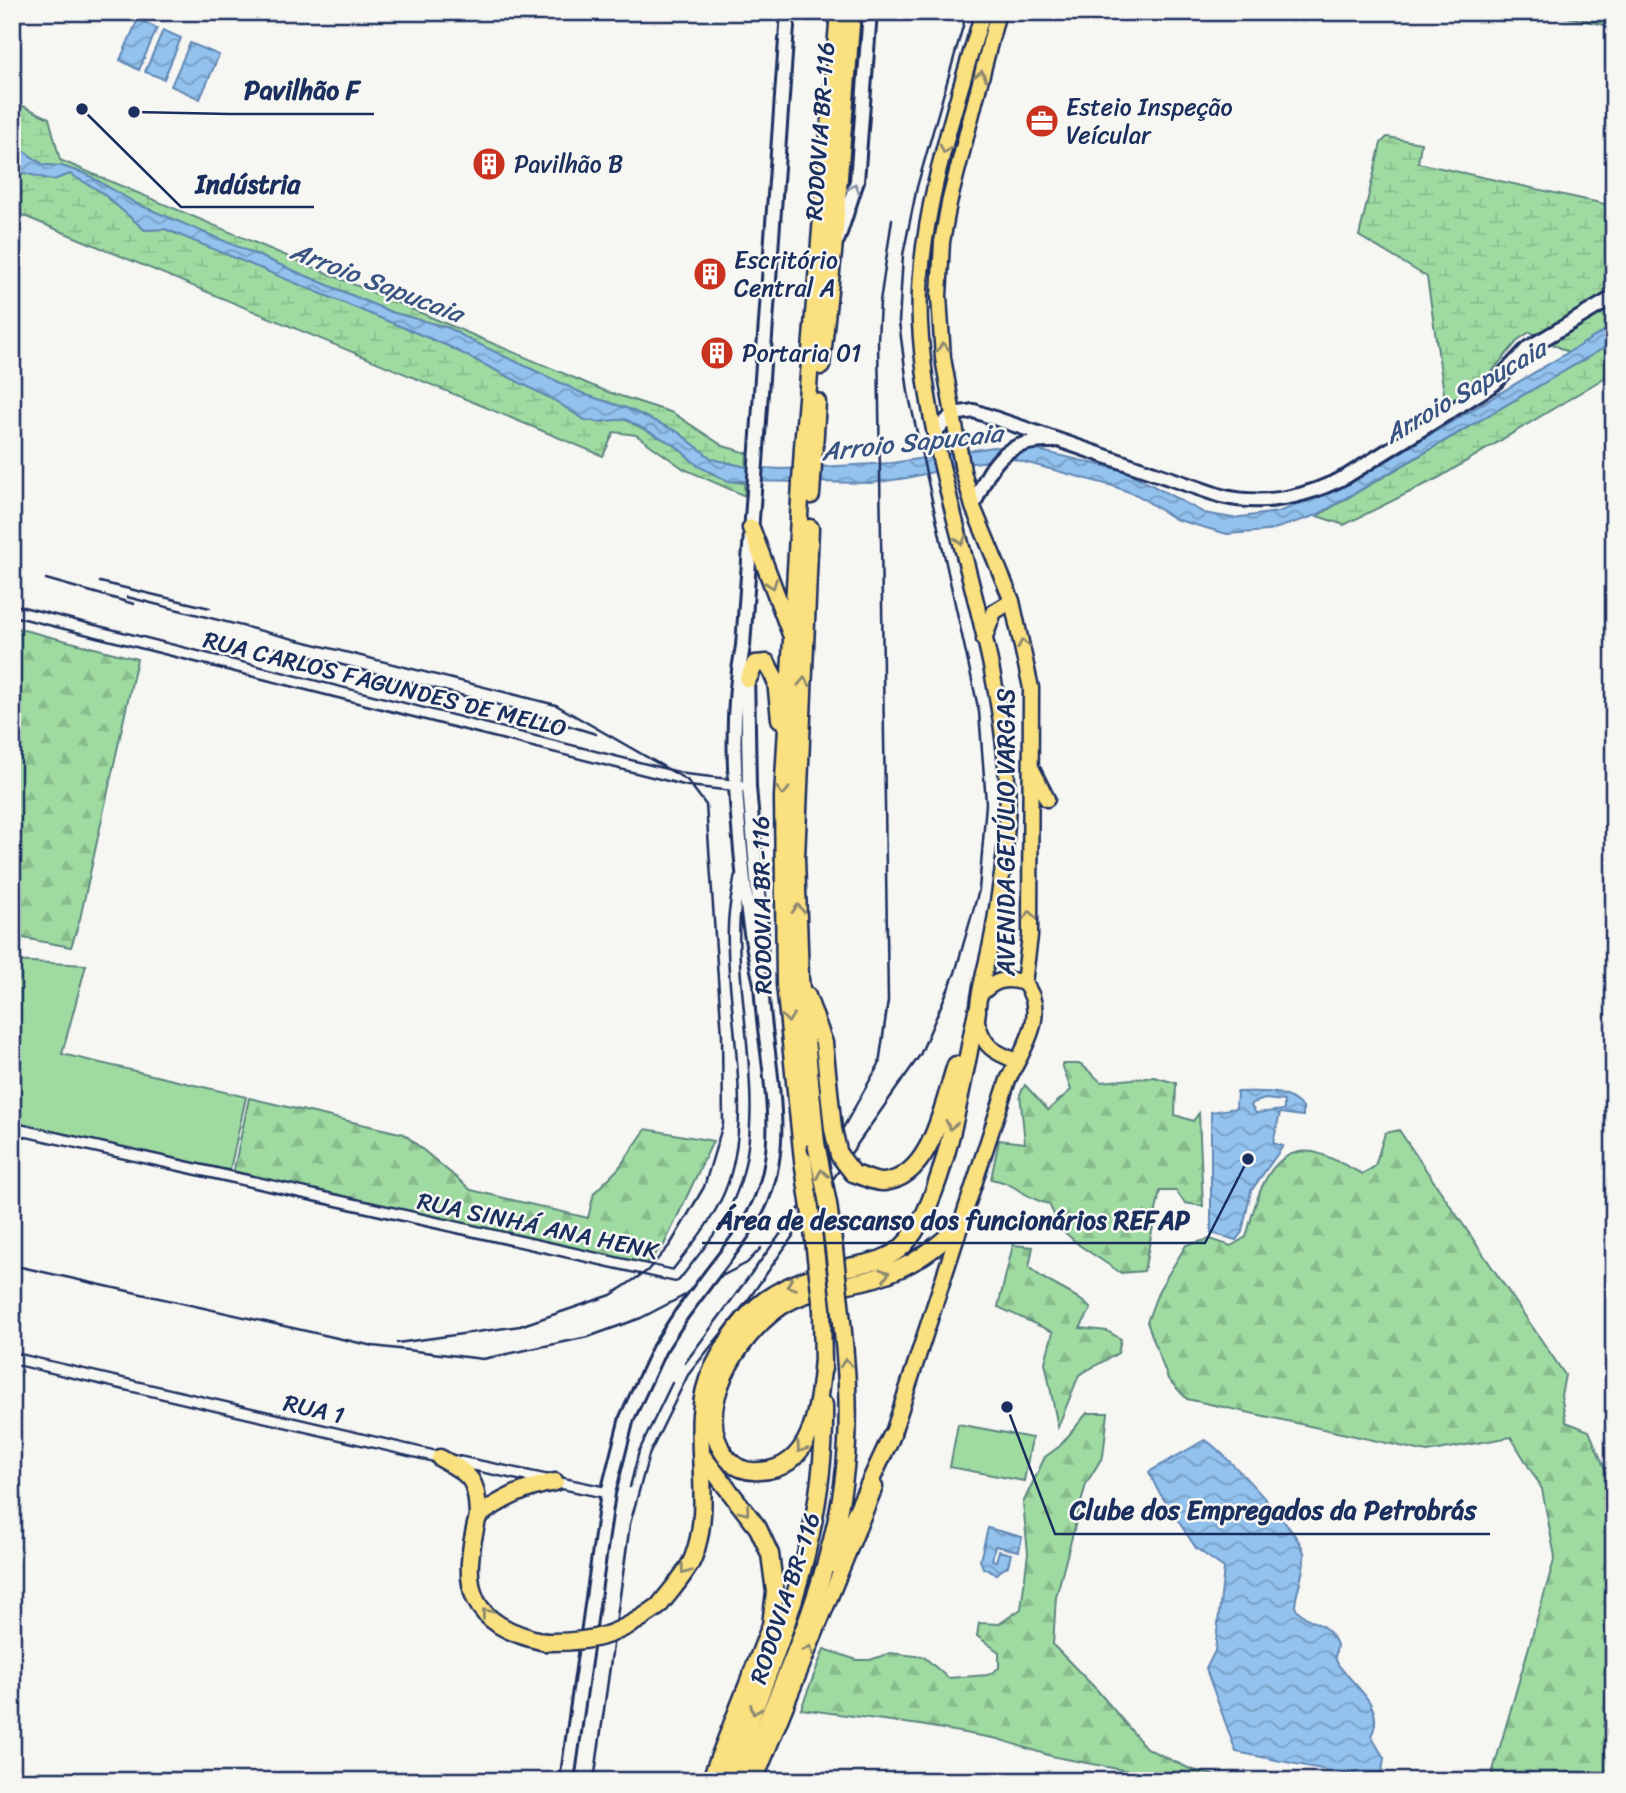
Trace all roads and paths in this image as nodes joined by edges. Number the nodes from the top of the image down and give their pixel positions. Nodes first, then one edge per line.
1 (788, 12) edge
2 (839, 12) edge
3 (852, 12) edge
4 (870, 12) edge
5 (983, 12) edge
6 (998, 12) edge
7 (957, 101) junction
8 (973, 105) junction
9 (834, 253) junction
10 (921, 295) junction
11 (939, 296) junction
12 (1614, 297) edge
13 (953, 414) junction
14 (934, 434) junction
15 (1064, 442) junction
16 (809, 447) junction
17 (806, 502) junction
18 (973, 507) junction
19 (751, 528) junction
20 (1012, 601) junction
21 (12, 610) edge
22 (793, 640) junction
23 (984, 641) junction
24 (743, 646) junction
25 (748, 679) junction
26 (784, 765) junction
27 (1030, 766) junction
28 (734, 786) junction
29 (749, 787) junction
30 (1047, 799) dead end
31 (749, 862) junction
32 (800, 978) junction
33 (1024, 983) junction
34 (981, 994) junction
35 (977, 1011) junction
36 (1017, 1061) junction
37 (12, 1128) edge
38 (963, 1222) junction
39 (12, 1359) edge
40 (823, 1359) junction
41 (892, 1435) junction
42 (703, 1457) junction
43 (440, 1458) junction
44 (555, 1482) junction
45 (608, 1493) junction
46 (478, 1516) junction
47 (811, 1607) junction
48 (567, 1781) edge
49 (710, 1781) edge
50 (724, 1781) edge
51 (741, 1781) edge
52 (755, 1781) edge

1 - 19 main road
2 - 16 highway, RODOVIA BR-116
3 - 9 highway, RODOVIA BR-116
9 -> 4 main road, RODOVIA BR-116
5 - 7 main road, AVENIDA GETÚLIO VARGAS
8 -> 6 main road, AVENIDA GETÚLIO VARGAS
7 - 8 main road
7 -> 10 main road, AVENIDA GETÚLIO VARGAS
8 - 11 main road, AVENIDA GETÚLIO VARGAS
9 - 16 highway, RODOVIA BR-116
10 - 11 main road
10 - 14 main road, AVENIDA GETÚLIO VARGAS
13 -> 11 main road, AVENIDA GETÚLIO VARGAS
12 - 15 main road
13 - 14 main road
13 - 15 main road
13 - 18 main road, AVENIDA GETÚLIO VARGAS
14 -> 23 main road, AVENIDA GETÚLIO VARGAS
15 - 18 main road
16 - 17 highway, RODOVIA BR-116
17 - 22 highway, RODOVIA BR-116
32 -> 17 highway, RODOVIA BR-116
18 - 20 main road, AVENIDA GETÚLIO VARGAS
19 -> 22 highway
19 - 24 main road
20 - 23 main road
27 -> 20 main road, AVENIDA GETÚLIO VARGAS
21 - 28 street, RUA CARLOS FAGUNDES DE MELLO
22 - 26 highway, RODOVIA BR-116
23 - 34 main road, AVENIDA GETÚLIO VARGAS
24 - 25 main road
24 - 28 main road
25 - 26 highway
25 - 29 main road
26 -> 40 highway, RODOVIA BR-116, bridge
27 - 30 main road
33 -> 27 main road, AVENIDA GETÚLIO VARGAS
28 - 29 street, RUA CARLOS FAGUNDES DE MELLO
28 - 31 main road
29 - 31 main road
31 - 37 street, RUA SINHÁ ANA HENK
31 - 45 main road, bridge
32 - 35 highway, bridge
47 -> 32 highway, RODOVIA BR-116, bridge
33 - 34 main road
33 - 36 main road, AVENIDA GETÚLIO VARGAS
34 - 35 main road, AVENIDA GETÚLIO VARGAS
35 - 36 main road
35 -> 42 highway
36 - 38 main road, AVENIDA GETÚLIO VARGAS
40 -> 38 highway
38 - 41 main road, AVENIDA GETÚLIO VARGAS
39 - 43 street, RUA 1
40 -> 50 highway, RODOVIA BR-116
41 - 47 highway
52 -> 41 main road, AVENIDA GETÚLIO VARGAS
42 -> 46 highway, bridge
42 -> 49 highway
43 - 44 street, RUA 1
43 - 46 highway
44 - 45 street, RUA 1
44 - 46 highway
45 - 48 main road
47 - 51 highway, RODOVIA BR-116

